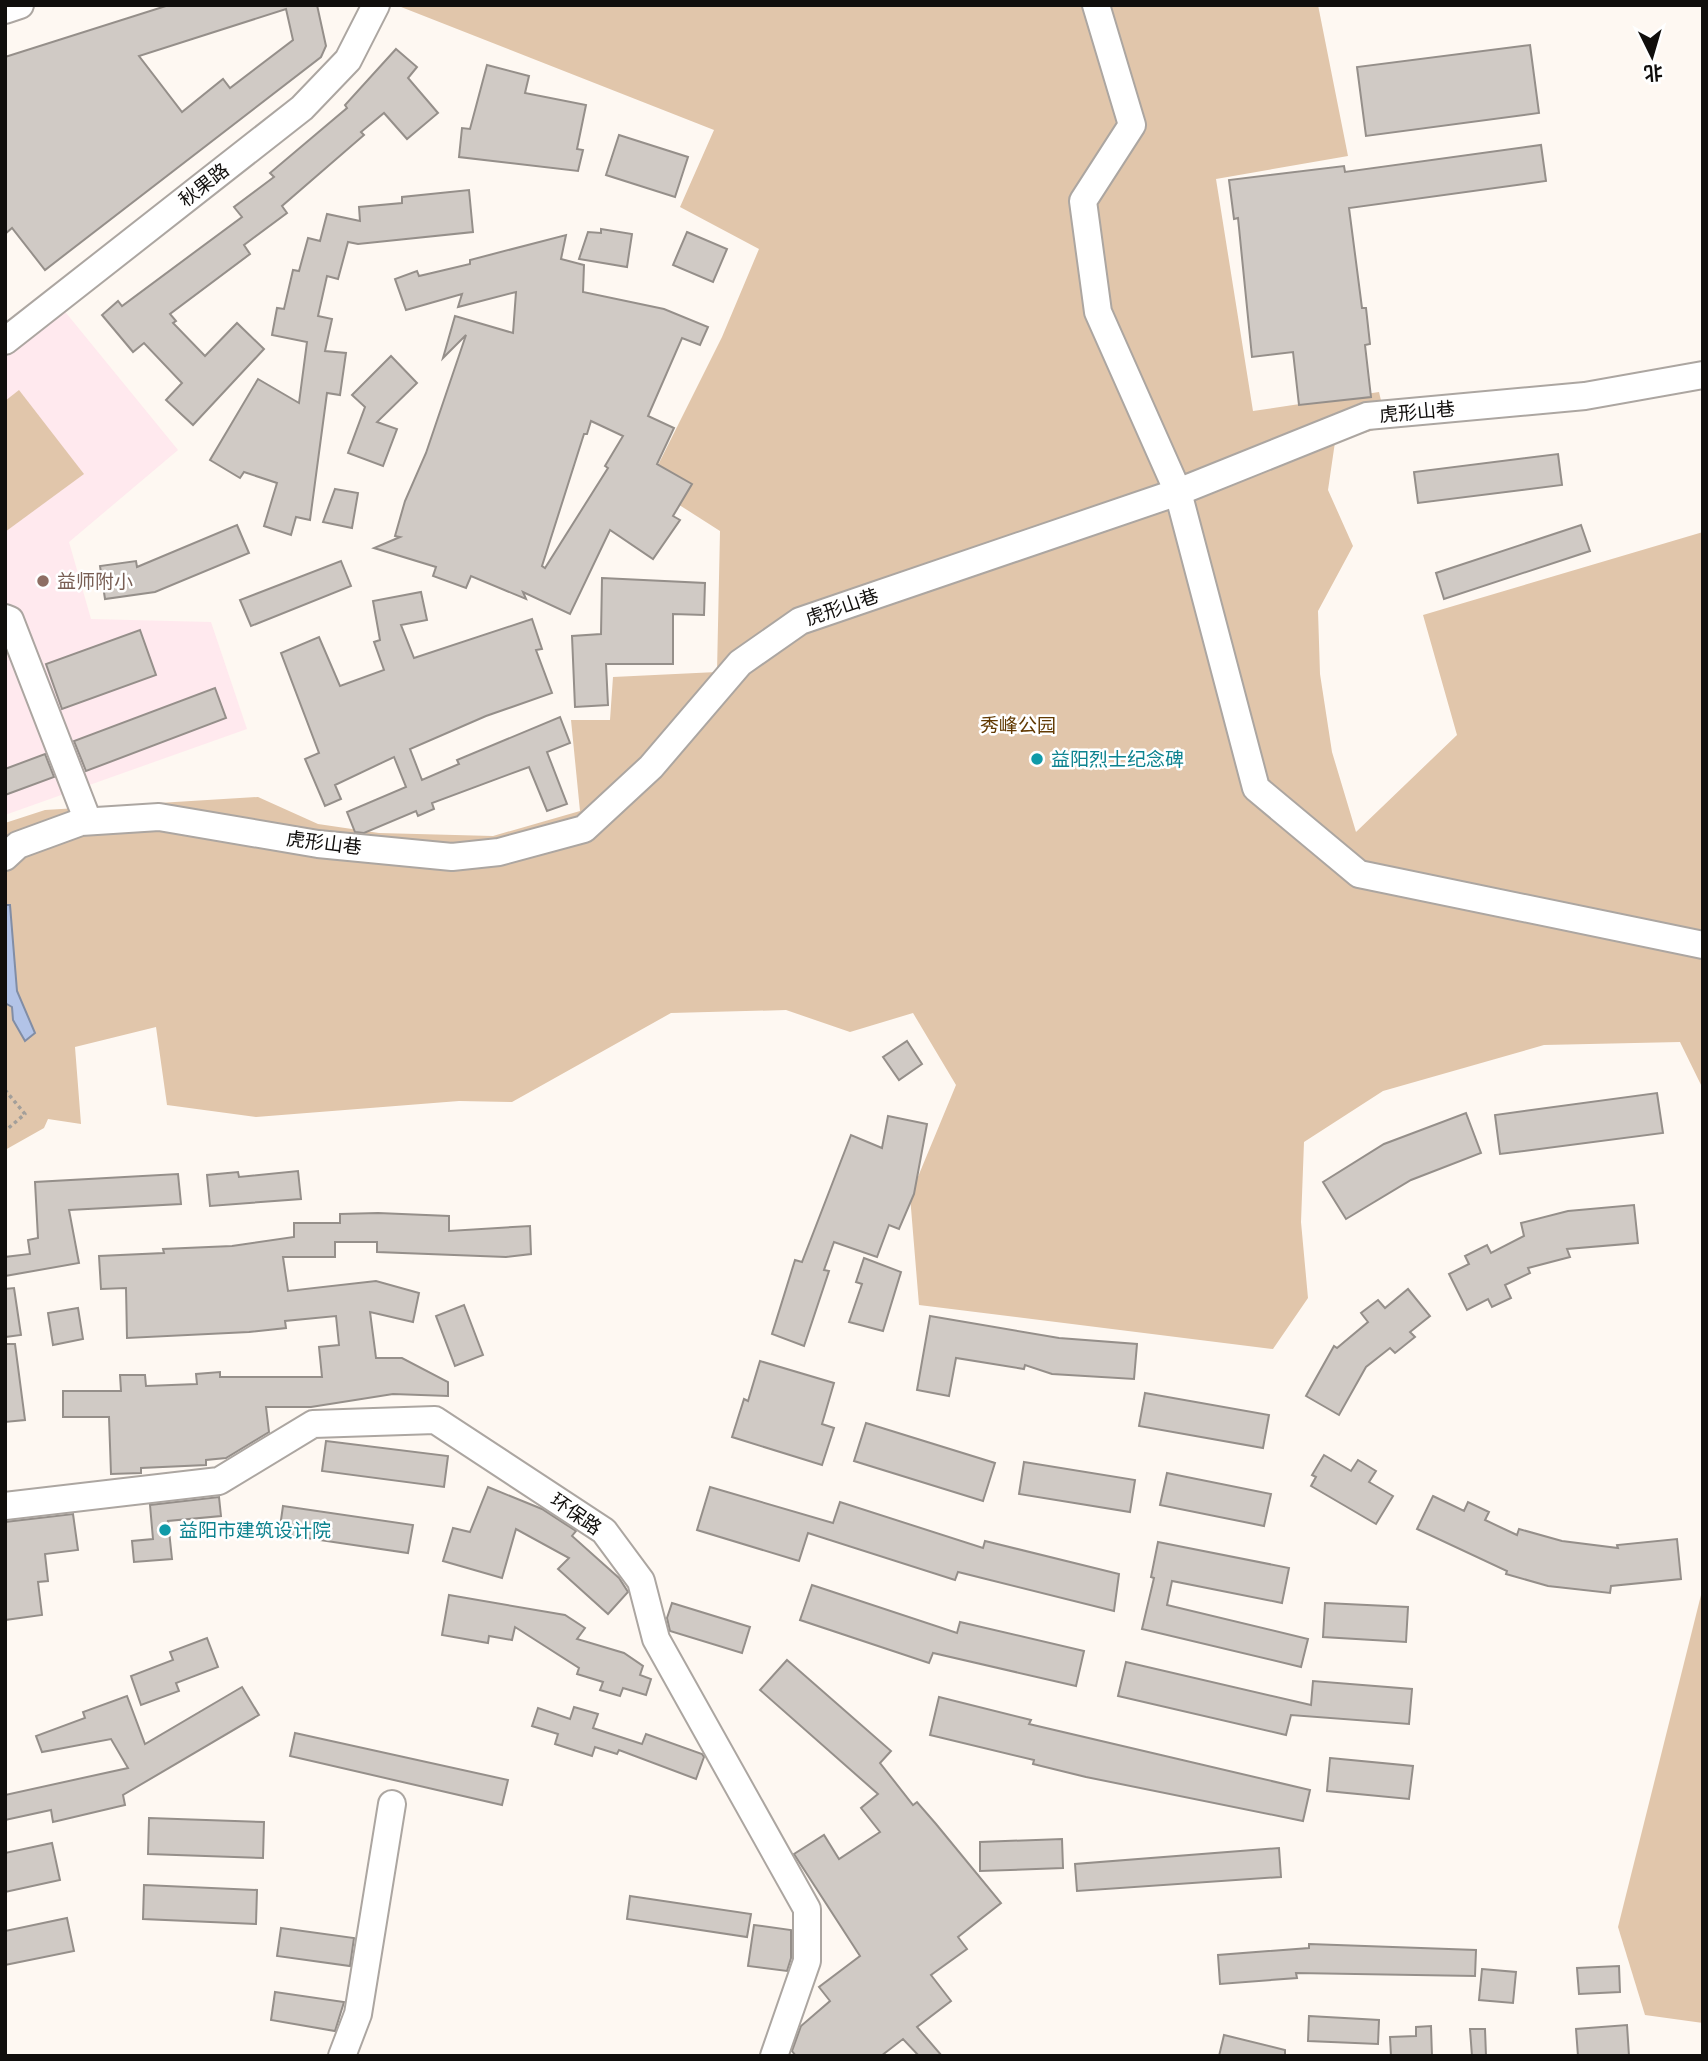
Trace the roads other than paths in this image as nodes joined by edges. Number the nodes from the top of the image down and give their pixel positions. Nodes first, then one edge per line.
1 (20, 5) edge
2 (376, 5) edge
3 (1096, 5) edge
4 (5, 10) edge
5 (5, 341) edge
6 (1703, 374) edge
7 (1178, 492) junction
8 (5, 618) edge
9 (88, 821) junction
10 (5, 858) edge
11 (1703, 945) edge
12 (5, 1506) edge
13 (392, 1804) dead end
14 (342, 2056) edge
15 (774, 2056) edge

1 - 4 street
2 - 5 street, 秋果路
3 - 7 street
6 - 7 street, 虎形山巷
7 - 9 street, 虎形山巷
7 - 11 street
8 - 9 street
9 - 10 street, 虎形山巷
12 - 15 street, 环保路
13 - 14 street

